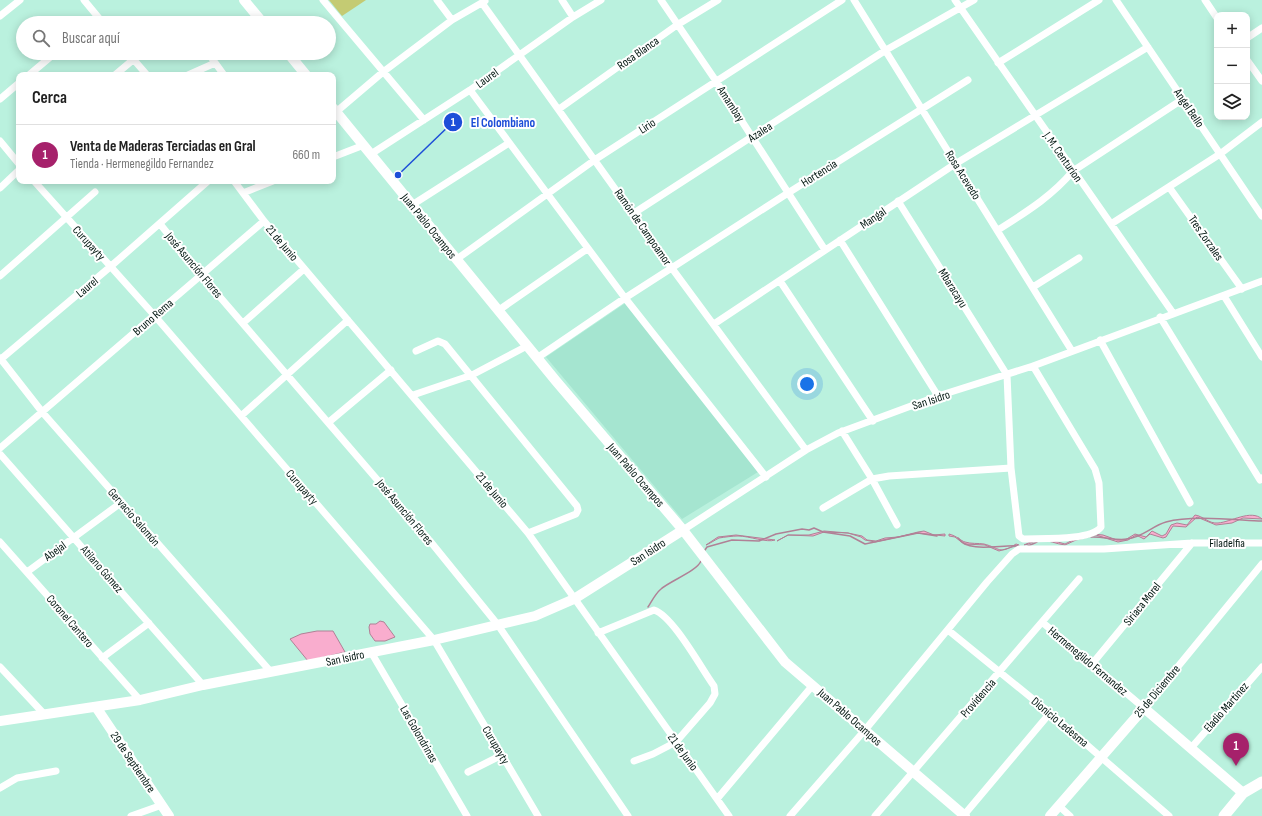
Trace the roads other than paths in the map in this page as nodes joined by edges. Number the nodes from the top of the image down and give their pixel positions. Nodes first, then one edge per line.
1 (20, 0) edge
2 (84, 0) edge
3 (244, 0) edge
4 (323, 0) edge
5 (437, 0) edge
6 (562, 0) edge
7 (601, 0) edge
8 (661, 0) edge
9 (718, 0) edge
10 (842, 0) edge
11 (854, 0) edge
12 (955, 0) edge
13 (974, 0) edge
14 (1099, 0) edge
15 (1116, 0) edge
16 (1205, 0) edge
17 (484, 1) edge
18 (960, 8) junction
19 (1214, 14) edge
20 (0, 16) edge
21 (97, 16) edge
22 (257, 16) edge
23 (573, 17) junction
24 (452, 20) junction
25 (677, 25) junction
26 (1262, 28) edge
27 (1250, 36) edge
28 (1148, 47) junction
29 (886, 50) junction
30 (519, 55) junction
31 (47, 60) edge
32 (134, 60) joint
33 (213, 60) edge
34 (294, 60) edge
35 (215, 63) junction
36 (998, 64) junction
37 (1250, 64) edge
38 (33, 72) edge
39 (119, 72) edge
40 (144, 72) edge
41 (195, 72) edge
42 (222, 72) edge
43 (304, 72) edge
44 (383, 72) junction
45 (716, 80) junction
46 (968, 80) dead end
47 (1262, 81) edge
48 (16, 86) edge
49 (470, 90) junction
50 (0, 99) edge
51 (1183, 99) junction
52 (336, 109) edge
53 (559, 109) junction
54 (923, 109) junction
55 (336, 111) edge
56 (1035, 117) junction
57 (424, 120) junction
58 (1262, 122) edge
59 (752, 137) junction
60 (0, 141) edge
61 (509, 143) junction
62 (364, 145) junction
63 (371, 154) junction
64 (1220, 154) junction
65 (336, 156) edge
66 (596, 159) junction
67 (16, 160) edge
68 (955, 164) junction
69 (1073, 171) junction
70 (16, 173) edge
71 (37, 184) edge
72 (205, 184) edge
73 (236, 184) edge
74 (266, 184) edge
75 (1169, 187) junction
76 (0, 188) edge
77 (95, 192) dead end
78 (243, 193) junction
79 (788, 193) junction
80 (548, 195) junction
81 (898, 201) junction
82 (412, 205) junction
83 (634, 213) junction
84 (1262, 216) edge
85 (66, 218) junction
86 (264, 221) junction
87 (160, 224) junction
88 (1111, 224) junction
89 (998, 230) junction
90 (840, 240) junction
91 (587, 249) junction
92 (825, 250) junction
93 (1079, 258) dead end
94 (457, 259) junction
95 (110, 267) junction
96 (672, 267) junction
97 (304, 269) junction
98 (201, 275) junction
99 (0, 276) edge
100 (780, 281) junction
101 (1262, 281) edge
102 (1033, 287) junction
103 (1242, 289) junction
104 (1224, 296) junction
105 (625, 298) junction
106 (499, 310) junction
107 (1173, 313) junction
108 (154, 316) junction
109 (1160, 317) junction
110 (348, 320) junction
111 (243, 323) junction
112 (714, 324) junction
113 (1100, 340) junction
114 (527, 346) junction
115 (416, 351) dead end
116 (1072, 351) junction
117 (1262, 357) edge
118 (537, 358) junction
119 (0, 359) edge
120 (1033, 366) junction
121 (391, 370) junction
122 (286, 374) junction
123 (1008, 374) junction
124 (472, 375) junction
125 (413, 396) junction
126 (938, 396) junction
127 (43, 413) junction
128 (241, 416) junction
129 (873, 421) junction
130 (329, 422) junction
131 (842, 431) junction
132 (0, 448) edge
133 (806, 450) junction
134 (0, 454) edge
135 (1011, 468) junction
136 (766, 477) junction
137 (1262, 478) edge
138 (872, 479) junction
139 (122, 502) junction
140 (1190, 503) dead end
141 (823, 508) dead end
142 (898, 525) dead end
143 (683, 530) junction
144 (528, 533) junction
145 (74, 537) junction
146 (0, 542) edge
147 (1192, 543) junction
148 (1262, 543) edge
149 (1262, 564) edge
150 (27, 572) junction
151 (1079, 579) dead end
152 (574, 599) junction
153 (1042, 622) junction
154 (149, 624) junction
155 (498, 625) junction
156 (948, 630) junction
157 (598, 633) junction
158 (434, 640) junction
159 (371, 652) junction
160 (102, 658) junction
161 (1092, 664) junction
162 (0, 667) edge
163 (1262, 667) edge
164 (271, 672) junction
165 (1000, 672) junction
166 (203, 685) junction
167 (813, 685) junction
168 (140, 700) junction
169 (96, 707) junction
170 (1144, 708) junction
171 (1050, 713) junction
172 (45, 715) junction
173 (0, 721) edge
174 (864, 730) junction
175 (676, 742) junction
176 (1191, 748) junction
177 (502, 755) junction
178 (1101, 757) junction
179 (634, 761) dead end
180 (56, 771) dead end
181 (468, 772) dead end
182 (913, 772) junction
183 (1262, 782) edge
184 (0, 788) edge
185 (1243, 794) junction
186 (717, 799) junction
187 (162, 806) junction
188 (1059, 806) junction
189 (132, 816) edge
190 (169, 816) edge
191 (467, 816) edge
192 (538, 816) edge
193 (628, 816) edge
194 (729, 816) edge
195 (790, 816) edge
196 (875, 816) edge
197 (965, 816) edge
198 (1050, 816) edge
199 (1070, 816) edge
200 (1169, 816) edge
201 (1224, 816) edge

1 - 20 street
2 - 21 street
3 - 22 street
4 - 44 street
5 - 24 street
6 - 23 street
7 - 23 street, Laurel
8 - 25 street, Amambay
9 - 25 street, Rosa Blanca
10 - 45 street, Lirio
11 - 29 street, Rosa Acevedo
12 - 18 street, J. M. Centurion
13 - 18 street, Azalea
14 - 36 street
15 - 28 street, Angel Bello
16 - 19 street
17 - 24 street
17 - 30 street, Ramón de Campoamor
18 - 29 street, Azalea
18 - 36 street, J. M. Centurion
23 - 30 street, Laurel
24 - 44 street
25 - 45 street, Amambay
25 - 53 street, Rosa Blanca
26 - 27 street
28 - 51 street, Angel Bello
28 - 56 street, Mangal
29 - 54 street, Rosa Acevedo
29 - 59 street, Azalea
30 - 49 street, Laurel
30 - 53 street, Ramón de Campoamor
31 - 38 street
32 - 39 street
32 - 40 street
33 - 35 street
34 - 43 street
35 - 41 street
35 - 42 street
36 - 56 street, J. M. Centurion
37 - 47 street
44 - 52 street
44 - 57 street
45 - 59 street, Amambay
45 - 66 street, Lirio
46 - 54 street, Hortencia
48 - 50 street
49 - 57 street, Laurel
49 - 61 street
51 - 64 street, Angel Bello
51 - 69 street
53 - 66 street, Ramón de Campoamor
54 - 68 street, Rosa Acevedo
54 - 79 street, Hortencia
55 - 62 street, Juan Pablo Ocampos
56 - 68 street, Mangal
56 - 69 street, J. M. Centurion
57 - 63 street, Laurel
58 - 64 street
59 - 79 street, Amambay
59 - 83 street, Azalea
60 - 67 street
61 - 80 street
61 - 82 street
62 - 63 street, Juan Pablo Ocampos
62 - 65 street
63 - 82 street, Juan Pablo Ocampos
64 - 75 street
64 - 84 street, Angel Bello
66 - 80 street, Lirio
66 - 83 street, Ramón de Campoamor
68 - 81 street, Mangal
68 - 89 street, Rosa Acevedo
69 - 88 street, J. M. Centurion
69 - 89 street
70 - 76 street
71 - 85 street, Curupayty
72 - 87 street, Laurel
73 - 78 street, 21 de Junio
74 - 78 street
75 - 88 street
75 - 103 street, Tres Zorzales
77 - 85 street
78 - 86 street, 21 de Junio
79 - 92 street, Amambay
79 - 96 street, Hortencia
80 - 91 street
80 - 94 street, Lirio
81 - 90 street, Mangal
81 - 123 street, Mbaracayu
82 - 94 street, Juan Pablo Ocampos
83 - 96 street, Ramón de Campoamor
85 - 95 street, Curupayty
85 - 99 street
86 - 97 street, 21 de Junio
86 - 98 street, Bruno Rema
87 - 95 street, Laurel
87 - 98 street, José Asunción Flores
88 - 107 street, J. M. Centurion
89 - 102 street, Rosa Acevedo
90 - 92 street, Mangal
90 - 126 street
91 - 105 street
91 - 106 street
92 - 100 street, Mangal
93 - 102 street
94 - 106 street, Juan Pablo Ocampos
95 - 108 street, Curupayty
95 - 119 street, Laurel
96 - 105 street, Hortencia
96 - 112 street, Ramón de Campoamor
97 - 110 street, 21 de Junio
97 - 111 street
98 - 108 street, Bruno Rema
98 - 111 street, José Asunción Flores
100 - 112 street, Mangal
100 - 129 street
101 - 103 street, San Isidro
102 - 116 street, Rosa Acevedo
103 - 104 street, San Isidro
104 - 107 street, San Isidro
104 - 117 street
105 - 118 street, Hortencia
105 - 136 street
106 - 114 street, Juan Pablo Ocampos
107 - 109 street, San Isidro
108 - 127 street, Bruno Rema
108 - 128 street, Curupayty
109 - 113 street, San Isidro
109 - 137 street
110 - 121 street, 21 de Junio
110 - 122 street
111 - 122 street, José Asunción Flores
112 - 133 street, Ramón de Campoamor
113 - 116 street, San Isidro
113 - 140 street
114 - 118 street, Juan Pablo Ocampos
114 - 124 street
115 - 124 street
116 - 120 street, San Isidro
118 - 143 street, Juan Pablo Ocampos
119 - 127 street, Gervacio Salomón
120 - 123 street, San Isidro
120 - 135 street
121 - 125 street, 21 de Junio
121 - 130 street
122 - 128 street
122 - 130 street, José Asunción Flores
123 - 126 street, San Isidro
123 - 135 street
124 - 125 street
124 - 144 street
125 - 144 street, 21 de Junio
126 - 129 street, San Isidro
127 - 132 street, Bruno Rema
127 - 139 street, Gervacio Salomón
128 - 158 street, Curupayty
129 - 131 street, San Isidro
130 - 155 street, José Asunción Flores
131 - 133 street, San Isidro
131 - 138 street
133 - 136 street, San Isidro
134 - 145 street, Atilano Gómez
135 - 138 street
136 - 143 street, San Isidro
138 - 141 street
138 - 142 street
139 - 145 street, Abejal
139 - 164 street, Gervacio Salomón
143 - 152 street, San Isidro
143 - 167 street, Juan Pablo Ocampos
144 - 152 street, 21 de Junio
145 - 150 street, Abejal
145 - 154 street, Atilano Gómez
146 - 150 street, Coronel Cantero
147 - 148 street, Filadelfia
147 - 156 street, Filadelfia
147 - 161 street, Siriaca Morel
149 - 170 street, 25 de Diciembre
150 - 160 street, Coronel Cantero
151 - 153 street, Providencia
152 - 155 street, San Isidro
152 - 157 street, 21 de Junio
153 - 161 street, Hermenegildo Fernandez
153 - 165 street, Providencia
154 - 160 street
154 - 166 street, Atilano Gómez
155 - 158 street, San Isidro
155 - 193 street, José Asunción Flores
156 - 165 street, Dionicio Ledesma
156 - 174 street, Filadelfia
157 - 175 street, 21 de Junio
157 - 175 street
158 - 159 street, San Isidro
158 - 177 street, Curupayty
159 - 164 street, San Isidro
159 - 191 street, Las Golondrinas
160 - 168 street, Coronel Cantero
161 - 170 street, Hermenegildo Fernandez
162 - 172 street
163 - 176 street, Eladio Martinez
164 - 166 street, San Isidro
165 - 171 street, Dionicio Ledesma
165 - 182 street, Providencia
166 - 168 street, San Isidro
167 - 174 street, Juan Pablo Ocampos
167 - 186 street
168 - 169 street, San Isidro
169 - 172 street, San Isidro
169 - 187 street, 29 de Septiembre
170 - 176 street, Hermenegildo Fernandez
170 - 178 street, 25 de Diciembre
171 - 178 street, Dionicio Ledesma
171 - 197 street
172 - 173 street, San Isidro
174 - 182 street, Juan Pablo Ocampos
174 - 195 street, Filadelfia
175 - 179 street
175 - 186 street, 21 de Junio
176 - 185 street, Hermenegildo Fernandez
177 - 181 street
177 - 192 street, Curupayty
178 - 188 street, 25 de Diciembre
178 - 200 street, Dionicio Ledesma
180 - 184 street
182 - 196 street, Providencia
182 - 197 street, Juan Pablo Ocampos
183 - 185 main road
185 - 201 main road
186 - 194 street, 21 de Junio
187 - 189 street
187 - 190 street, 29 de Septiembre
188 - 198 street, 25 de Diciembre
188 - 199 street

